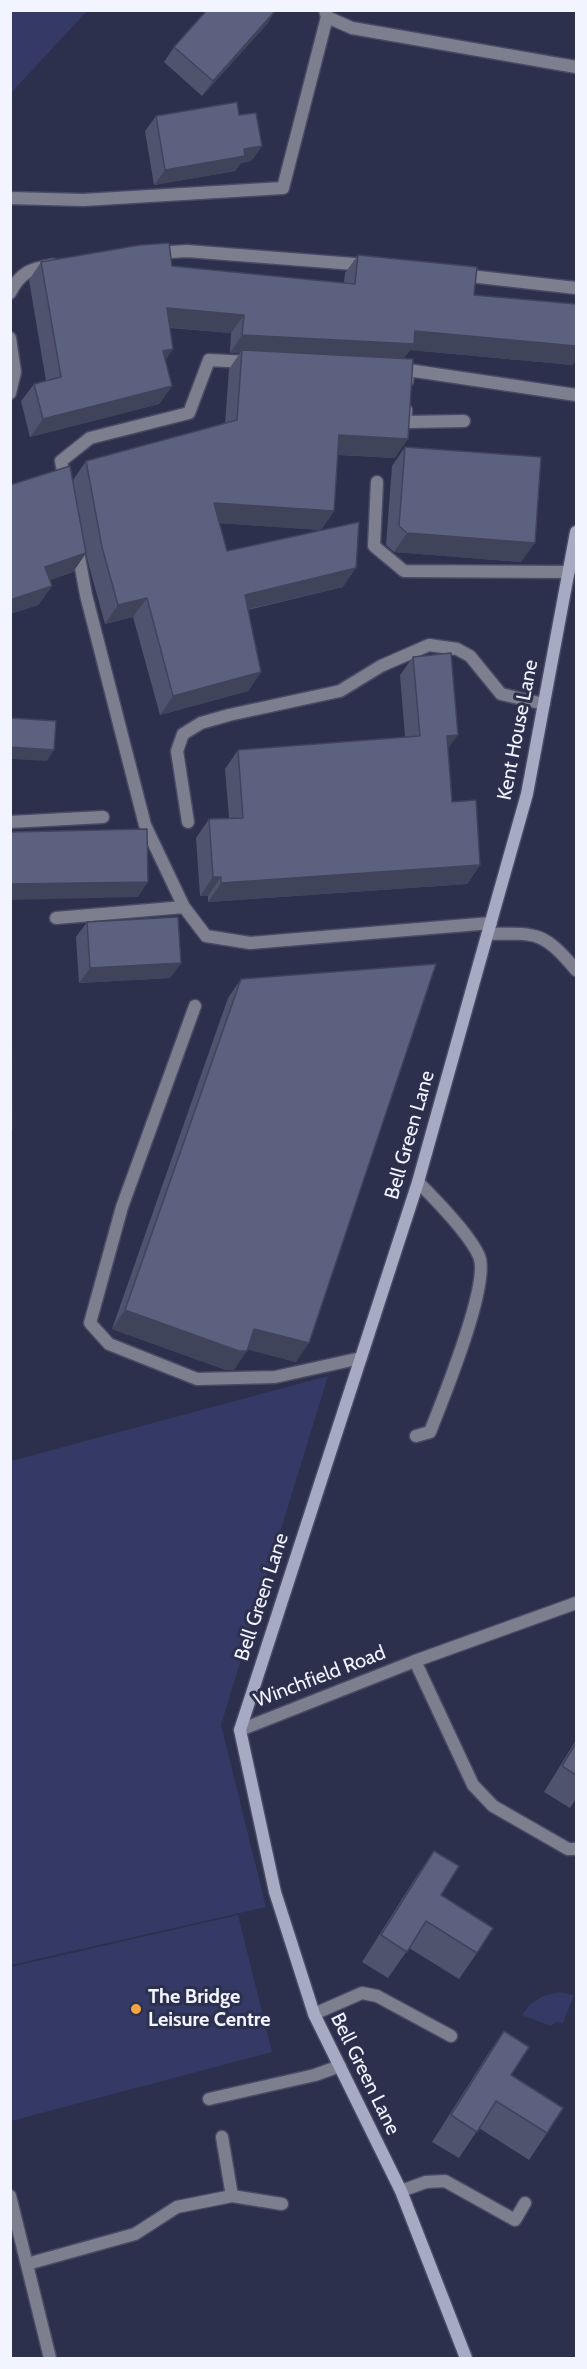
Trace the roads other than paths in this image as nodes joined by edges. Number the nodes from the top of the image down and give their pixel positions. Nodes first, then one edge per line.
1 (326, 14) edge
2 (576, 67) edge
3 (10, 198) edge
4 (141, 254) edge
5 (64, 263) edge
6 (381, 267) edge
7 (450, 274) edge
8 (576, 288) edge
9 (10, 293) edge
10 (10, 338) edge
11 (256, 363) edge
12 (10, 393) edge
13 (576, 395) edge
14 (464, 421) dead end
15 (377, 482) dead end
16 (68, 494) edge
17 (74, 528) edge
18 (576, 532) edge
19 (569, 572) junction
20 (544, 704) junction
21 (103, 817) dead end
22 (10, 822) edge
23 (188, 822) dead end
24 (184, 907) junction
25 (56, 918) dead end
26 (489, 928) junction
27 (576, 970) edge
28 (195, 1006) dead end
29 (418, 1182) junction
30 (361, 1358) junction
31 (416, 1436) dead end
32 (576, 1603) edge
33 (415, 1661) junction
34 (240, 1730) junction
35 (576, 1849) edge
36 (314, 2014) junction
37 (451, 2036) dead end
38 (340, 2066) junction
39 (209, 2098) dead end
40 (222, 2138) dead end
41 (401, 2191) junction
42 (10, 2196) edge
43 (231, 2196) junction
44 (525, 2203) dead end
45 (282, 2204) dead end
46 (27, 2264) junction
47 (50, 2358) edge
48 (466, 2358) edge

1 - 2 street
1 - 3 street
4 - 6 street
5 - 9 street
7 - 8 street
10 - 12 street
11 - 16 street
13 - 14 street
15 - 19 street
17 - 24 street
18 - 19 street, Kent House Lane
19 - 20 street, Kent House Lane
20 - 23 street
20 - 26 street, Kent House Lane
21 - 22 street
24 - 25 street
24 - 26 street
26 - 27 street
26 - 29 street, Bell Green Lane
28 - 30 street
29 - 30 street, Bell Green Lane
29 - 31 street
30 - 34 street, Bell Green Lane
32 - 33 street, Winchfield Road
33 - 34 street, Winchfield Road
33 - 35 street, Winchfield Road
34 - 36 street, Bell Green Lane
36 - 37 street
36 - 38 street, Bell Green Lane
38 - 39 street
38 - 41 street, Bell Green Lane
40 - 43 street
41 - 44 street
41 - 48 street, Bell Green Lane
42 - 46 street
43 - 45 street
43 - 46 street
46 - 47 street

